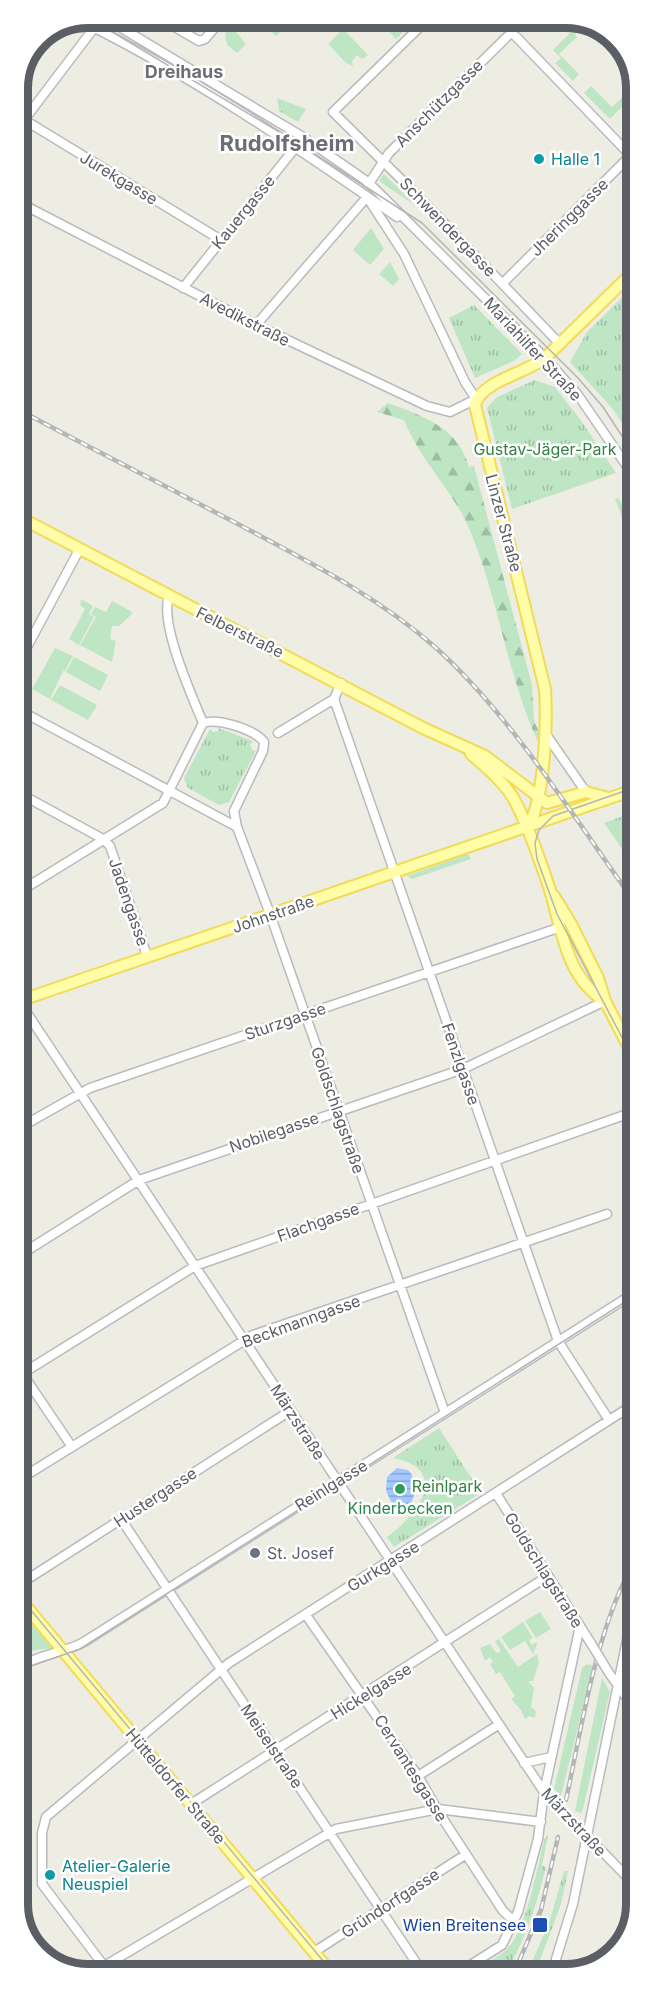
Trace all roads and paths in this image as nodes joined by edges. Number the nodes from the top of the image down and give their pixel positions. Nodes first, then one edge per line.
1 (94, 28) joint
2 (121, 28) edge
3 (176, 28) edge
4 (213, 28) edge
5 (418, 29) edge
6 (507, 29) edge
7 (514, 29) edge
8 (510, 33) junction
9 (166, 56) junction
10 (161, 65) junction
11 (212, 83) junction
12 (207, 92) junction
13 (28, 112) edge
14 (28, 127) edge
15 (303, 137) junction
16 (296, 147) junction
17 (626, 148) edge
18 (383, 160) junction
19 (626, 162) edge
20 (368, 182) junction
21 (367, 197) junction
22 (28, 207) edge
23 (416, 232) junction
24 (221, 240) junction
25 (626, 279) edge
26 (502, 283) junction
27 (183, 288) junction
28 (256, 325) junction
29 (560, 344) junction
30 (545, 358) junction
31 (476, 399) junction
32 (626, 465) edge
33 (28, 522) edge
34 (79, 550) junction
35 (169, 597) junction
36 (28, 645) edge
37 (341, 683) junction
38 (334, 699) junction
39 (28, 715) edge
40 (203, 723) junction
41 (545, 733) junction
42 (278, 734) dead end
43 (460, 746) junction
44 (169, 791) junction
45 (586, 792) junction
46 (626, 792) edge
47 (538, 796) junction
48 (28, 798) edge
49 (608, 798) junction
50 (237, 827) junction
51 (526, 827) junction
52 (103, 839) junction
53 (394, 873) junction
54 (28, 886) edge
55 (549, 889) junction
56 (270, 914) junction
57 (558, 928) junction
58 (147, 956) junction
59 (429, 972) junction
60 (28, 998) edge
61 (605, 1001) junction
62 (304, 1014) junction
63 (28, 1015) edge
64 (626, 1042) edge
65 (462, 1069) junction
66 (80, 1093) junction
67 (337, 1110) junction
68 (626, 1115) edge
69 (28, 1123) edge
70 (495, 1161) junction
71 (139, 1180) junction
72 (370, 1203) junction
73 (607, 1214) dead end
74 (523, 1243) junction
75 (28, 1250) edge
76 (195, 1266) junction
77 (400, 1285) junction
78 (626, 1298) edge
79 (243, 1340) junction
80 (558, 1341) junction
81 (28, 1369) edge
82 (28, 1383) edge
83 (626, 1409) edge
84 (290, 1411) junction
85 (445, 1413) junction
86 (609, 1420) junction
87 (72, 1447) junction
88 (28, 1474) edge
89 (337, 1482) junction
90 (497, 1495) junction
91 (121, 1519) junction
92 (390, 1562) junction
93 (548, 1576) junction
94 (28, 1579) edge
95 (168, 1589) junction
96 (28, 1609) edge
97 (306, 1615) junction
98 (579, 1626) junction
99 (444, 1645) junction
100 (626, 1645) edge
101 (64, 1652) junction
102 (28, 1662) edge
103 (221, 1670) junction
104 (618, 1687) junction
105 (363, 1696) junction
106 (626, 1698) edge
107 (498, 1725) junction
108 (137, 1740) junction
109 (275, 1751) junction
110 (551, 1757) junction
111 (524, 1763) junction
112 (418, 1776) junction
113 (544, 1792) junction
114 (191, 1804) junction
115 (438, 1809) junction
116 (541, 1822) junction
117 (329, 1833) junction
118 (585, 1835) junction
119 (465, 1855) junction
120 (626, 1876) edge
121 (253, 1878) junction
122 (380, 1909) junction
123 (514, 1921) junction
124 (314, 1952) junction
125 (100, 1964) edge
126 (116, 1964) edge
127 (321, 1964) edge
128 (417, 1965) edge
129 (472, 1965) edge
130 (557, 1965) edge

1 - 10 street, Mariahilfer Straße
1 - 13 street
2 - 9 street, Mariahilfer Straße
3 - 4 street
5 - 18 street, Schwendergasse
6 - 8 street
7 - 8 street, Anschützgasse
8 - 17 street
8 - 18 street, Anschützgasse
9 - 10 street
9 - 11 street, Mariahilfer Straße
10 - 12 street, Mariahilfer Straße
11 - 12 street
11 - 15 street, Mariahilfer Straße
12 - 16 street, Mariahilfer Straße
14 - 24 street, Jurekgasse
15 - 16 street, Kauergasse
15 - 20 street, Mariahilfer Straße
16 - 21 street, Mariahilfer Straße
16 - 24 street, Kauergasse
18 - 20 street, Anschützgasse
18 - 26 street, Schwendergasse
19 - 26 street, Jheringgasse
20 - 21 street
20 - 23 street, Mariahilfer Straße
21 - 23 street, Mariahilfer Straße
21 - 28 street
21 - 31 street, Linzer Straße
22 - 27 street, Avedikstraße
23 - 30 street, Mariahilfer Straße
24 - 27 street, Kauergasse
25 - 29 main road
26 - 29 street, Schwendergasse
27 - 28 street, Avedikstraße
28 - 31 street, Avedikstraße
29 - 30 main road
30 - 31 main road
30 - 32 street, Mariahilfer Straße
31 - 41 main road, Linzer Straße
33 - 34 main road, Felberstraße
34 - 35 main road, Felberstraße
34 - 36 street
35 - 37 main road, Felberstraße
35 - 40 street
37 - 38 street
37 - 43 main road, Felberstraße
38 - 42 street
38 - 53 street, Fenzlgasse
39 - 44 street
40 - 44 street
40 - 50 street, Goldschlagstraße
41 - 45 street
41 - 47 main road, Linzer Straße
43 - 47 main road, Felberstraße
43 - 51 main road, Felberstraße
44 - 50 street
44 - 52 street
45 - 47 main road
45 - 49 main road
46 - 49 main road, Johnstraße
47 - 51 main road, Linzer Straße
48 - 52 street, Jadengasse
49 - 51 main road, Johnstraße
50 - 56 street, Goldschlagstraße
51 - 53 main road, Johnstraße
51 - 55 main road
52 - 54 street
52 - 58 street, Jadengasse
53 - 56 main road, Johnstraße
53 - 59 street, Fenzlgasse
55 - 57 main road
55 - 61 main road
56 - 58 main road, Johnstraße
56 - 62 street, Goldschlagstraße
57 - 59 street, Sturzgasse
57 - 61 main road
58 - 60 main road, Johnstraße
59 - 62 street, Sturzgasse
59 - 65 street, Fenzlgasse
61 - 64 main road
61 - 65 street, Nobilegasse
62 - 66 street, Sturzgasse
62 - 67 street, Goldschlagstraße
63 - 66 street, Märzstraße
65 - 67 street, Nobilegasse
65 - 70 street, Fenzlgasse
66 - 69 street, Sturzgasse
66 - 71 street, Märzstraße
67 - 71 street, Nobilegasse
67 - 72 street, Goldschlagstraße
68 - 70 street, Flachgasse
70 - 72 street, Flachgasse
70 - 74 street, Fenzlgasse
71 - 75 street, Nobilegasse
71 - 76 street, Märzstraße
72 - 76 street, Flachgasse
72 - 77 street, Goldschlagstraße
73 - 74 street, Beckmanngasse
74 - 77 street, Beckmanngasse
74 - 80 street, Fenzlgasse
76 - 79 street, Märzstraße
76 - 81 street, Flachgasse
77 - 79 street, Beckmanngasse
77 - 85 street, Goldschlagstraße
78 - 80 street, Reinlgasse
79 - 84 street, Märzstraße
79 - 87 street, Beckmanngasse
80 - 85 street, Reinlgasse
80 - 86 street, Fenzlgasse
82 - 87 street
83 - 86 street, Gurkgasse
84 - 89 street, Märzstraße
84 - 91 street, Hustergasse
85 - 89 street, Reinlgasse
86 - 90 street, Gurkgasse
87 - 88 street, Beckmanngasse
89 - 92 street, Märzstraße
89 - 95 street, Reinlgasse
90 - 92 street, Gurkgasse
90 - 93 street, Goldschlagstraße
91 - 94 street, Hustergasse
91 - 95 street, Meiselstraße
92 - 97 street, Gurkgasse
92 - 99 street, Märzstraße
93 - 98 street, Goldschlagstraße
93 - 99 street, Hickelgasse
95 - 101 street, Reinlgasse
95 - 103 street, Meiselstraße
96 - 101 main road, Hütteldorfer Straße
97 - 103 street, Gurkgasse
97 - 105 street, Cervantesgasse
98 - 104 street, Goldschlagstraße, bridge
98 - 110 street
99 - 105 street, Hickelgasse
99 - 107 street, Märzstraße
100 - 104 street
101 - 102 street, Reinlgasse
101 - 108 main road, Hütteldorfer Straße
103 - 108 street, Gurkgasse
103 - 109 street, Meiselstraße
104 - 106 street
104 - 118 street
105 - 109 street, Hickelgasse
105 - 112 street, Cervantesgasse
107 - 111 street, Märzstraße
107 - 112 street
108 - 114 main road, Hütteldorfer Straße
108 - 125 street, Gurkgasse
109 - 114 street, Hickelgasse
109 - 117 street, Meiselstraße
110 - 111 street
110 - 113 street
111 - 113 street, Märzstraße
112 - 115 street, Cervantesgasse
113 - 116 street
113 - 118 street, Märzstraße
114 - 121 main road, Hütteldorfer Straße
115 - 116 street
115 - 117 street
115 - 119 street, Cervantesgasse
116 - 123 street
117 - 121 street
117 - 122 street, Meiselstraße
118 - 120 street, Märzstraße
118 - 130 street
119 - 122 street, Gründorfgasse
119 - 123 street, Cervantesgasse
121 - 124 main road, Hütteldorfer Straße
121 - 126 street
122 - 124 street, Gründorfgasse
122 - 128 street, Meiselstraße
123 - 129 street
124 - 127 main road, Hütteldorfer Straße

